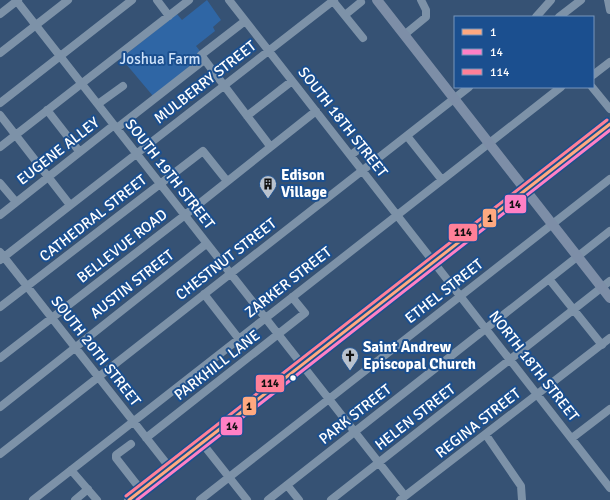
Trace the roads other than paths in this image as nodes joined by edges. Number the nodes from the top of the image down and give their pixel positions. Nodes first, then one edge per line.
1 (17, 0) edge
2 (68, 0) edge
3 (157, 0) edge
4 (190, 0) edge
5 (229, 0) edge
6 (333, 0) edge
7 (377, 0) edge
8 (420, 0) edge
9 (551, 0) edge
10 (581, 0) edge
11 (608, 0) edge
12 (127, 1) edge
13 (361, 2) dead end
14 (610, 10) edge
15 (0, 14) edge
16 (344, 15) junction
17 (169, 16) junction
18 (539, 16) edge
19 (560, 16) edge
20 (245, 21) junction
21 (36, 25) junction
22 (404, 35) junction
23 (362, 38) dead end
24 (269, 50) junction
25 (0, 53) edge
26 (60, 56) junction
27 (202, 58) junction
28 (610, 63) edge
29 (594, 74) edge
30 (292, 80) junction
31 (82, 84) junction
32 (122, 86) dead end
33 (224, 86) junction
34 (468, 88) edge
35 (560, 88) edge
36 (593, 88) edge
37 (454, 99) junction
38 (0, 103) edge
39 (98, 104) junction
40 (610, 109) edge
41 (47, 110) junction
42 (316, 111) junction
43 (0, 115) edge
44 (247, 116) junction
45 (610, 124) edge
46 (115, 127) junction
47 (16, 135) junction
48 (407, 136) junction
49 (358, 139) dead end
50 (489, 143) junction
51 (270, 146) junction
52 (0, 147) edge
53 (79, 151) junction
54 (136, 154) junction
55 (351, 155) junction
56 (363, 170) junction
57 (48, 177) junction
58 (610, 179) edge
59 (442, 180) junction
60 (227, 181) junction
61 (0, 183) edge
62 (160, 184) junction
63 (525, 189) junction
64 (16, 202) junction
65 (70, 205) junction
66 (0, 215) edge
67 (185, 215) junction
68 (398, 215) junction
69 (552, 224) junction
70 (610, 231) edge
71 (206, 244) junction
72 (1, 256) edge
73 (578, 257) junction
74 (434, 262) junction
75 (230, 274) junction
76 (549, 279) junction
77 (606, 285) edge
78 (28, 286) junction
79 (204, 294) junction
80 (461, 296) junction
81 (292, 297) junction
82 (610, 298) edge
83 (0, 307) edge
84 (574, 309) junction
85 (52, 318) junction
86 (265, 318) junction
87 (486, 328) junction
88 (278, 334) junction
89 (610, 338) edge
90 (239, 339) junction
91 (602, 345) junction
92 (75, 347) junction
93 (0, 358) edge
94 (510, 360) junction
95 (302, 366) junction
96 (98, 377) junction
97 (538, 394) junction
98 (329, 399) junction
99 (0, 407) edge
100 (610, 408) edge
101 (133, 421) junction
102 (355, 432) junction
103 (486, 435) junction
104 (146, 438) junction
105 (572, 438) junction
106 (202, 443) junction
107 (130, 444) dead end
108 (0, 454) edge
109 (379, 463) junction
110 (170, 468) junction
111 (71, 470) junction
112 (229, 477) junction
113 (287, 485) junction
114 (610, 488) edge
115 (88, 489) junction
116 (141, 490) junction
117 (403, 498) edge
118 (33, 500) edge
119 (75, 500) edge
120 (97, 500) edge
121 (129, 500) edge
122 (201, 500) edge
123 (247, 500) edge
124 (268, 500) edge
125 (299, 500) edge
126 (331, 500) edge
127 (522, 500) edge

1 - 15 street
1 - 21 street, SOUTH 19TH STREET
2 - 21 street
3 - 17 street
4 - 17 street
5 - 20 street, SOUTH 18TH STREET
6 - 16 street
6 - 24 street, MULBERRY STREET
7 - 22 main road
8 - 22 street
9 - 18 street
10 - 19 street
11 - 14 street
12 - 26 street
13 - 16 street
16 - 23 street
17 - 31 street
20 - 24 street, SOUTH 18TH STREET
20 - 27 street, EUGENE ALLEY
21 - 25 street
21 - 26 street, SOUTH 19TH STREET
22 - 37 main road
24 - 30 street, SOUTH 18TH STREET
24 - 33 street, MULBERRY STREET
26 - 31 street, SOUTH 19TH STREET
26 - 38 street
27 - 33 street
27 - 46 street, EUGENE ALLEY
28 - 29 street
30 - 42 street, SOUTH 18TH STREET
30 - 44 street
31 - 39 street, SOUTH 19TH STREET
31 - 41 street
32 - 39 street
33 - 44 street
33 - 54 street, MULBERRY STREET
34 - 37 street, CHESTNUT STREET
35 - 50 street, ZARKER STREET
36 - 40 street
37 - 48 street, CHESTNUT STREET
37 - 50 main road
39 - 46 street, SOUTH 19TH STREET
41 - 47 street
41 - 53 street
42 - 51 street, BELLEVUE ROAD
42 - 55 street, SOUTH 18TH STREET
43 - 47 street
44 - 51 street
45 - 63 main road
46 - 53 street, EUGENE ALLEY
46 - 54 street, SOUTH 19TH STREET
47 - 52 street
47 - 57 street
48 - 56 street, CHESTNUT STREET
48 - 59 street
49 - 55 street
50 - 59 street, ZARKER STREET
50 - 63 main road
51 - 60 street, BELLEVUE ROAD
53 - 57 street, EUGENE ALLEY
54 - 62 street, SOUTH 19TH STREET
54 - 65 street, MULBERRY STREET
55 - 56 street, SOUTH 18TH STREET
56 - 68 street, SOUTH 18TH STREET
56 - 75 street, CHESTNUT STREET
57 - 64 street, EUGENE ALLEY
57 - 65 street
58 - 69 street, ETHEL STREET
59 - 68 street, ZARKER STREET
60 - 62 street, CATHEDRAL STREET
60 - 67 street, BELLEVUE ROAD
61 - 64 street
62 - 67 street, SOUTH 19TH STREET
62 - 78 street, CATHEDRAL STREET
63 - 69 main road
63 - 74 main road
64 - 66 street, EUGENE ALLEY
65 - 72 street, MULBERRY STREET
67 - 71 street, SOUTH 19TH STREET
67 - 85 street, BELLEVUE ROAD
68 - 74 street, SOUTH 18TH STREET
68 - 81 street, ZARKER STREET
69 - 73 main road
69 - 80 street, ETHEL STREET
70 - 73 street, PARK STREET
71 - 75 street, SOUTH 19TH STREET
71 - 92 street, AUSTIN STREET
72 - 78 street, SOUTH 20TH STREET
73 - 76 street, PARK STREET
73 - 77 main road
74 - 80 street, NORTH 18TH STREET
74 - 95 main road
75 - 79 street, CHESTNUT STREET
75 - 86 street, SOUTH 19TH STREET
76 - 84 street
76 - 87 street, PARK STREET
77 - 82 main road
77 - 84 street, HELEN STREET
78 - 83 street, CATHEDRAL STREET
78 - 85 street, SOUTH 20TH STREET
79 - 90 street
79 - 96 street, CHESTNUT STREET
80 - 87 street, NORTH 18TH STREET
80 - 98 street, ETHEL STREET
81 - 86 street, ZARKER STREET
81 - 88 street, PARKHILL LANE
84 - 91 street
84 - 94 street, HELEN STREET
85 - 92 street, SOUTH 20TH STREET
85 - 93 street, BELLEVUE ROAD
86 - 88 street, SOUTH 19TH STREET
86 - 90 street, ZARKER STREET
87 - 94 street, NORTH 18TH STREET
87 - 102 street, PARK STREET
88 - 95 street, SOUTH 19TH STREET
88 - 104 street, PARKHILL LANE
89 - 91 street, REGINA STREET
90 - 101 street, ZARKER STREET
91 - 97 street, REGINA STREET
92 - 96 street, SOUTH 20TH STREET
92 - 99 street, AUSTIN STREET
94 - 97 street, NORTH 18TH STREET
94 - 109 street, HELEN STREET
95 - 98 street, SOUTH 19TH STREET
95 - 106 main road
96 - 101 street, SOUTH 20TH STREET
96 - 108 street, CHESTNUT STREET
97 - 103 street, REGINA STREET
97 - 105 street, NORTH 18TH STREET
98 - 102 street, SOUTH 19TH STREET
98 - 112 street, ETHEL STREET
100 - 105 street
101 - 104 street, SOUTH 20TH STREET
101 - 111 street, ZARKER STREET
102 - 109 street, SOUTH 19TH STREET
102 - 113 street, PARK STREET
103 - 117 street, REGINA STREET
103 - 127 street
104 - 110 street, SOUTH 20TH STREET
105 - 114 street, NORTH 18TH STREET
106 - 110 main road
106 - 112 street
107 - 116 street
109 - 117 street, SOUTH 19TH STREET
109 - 126 street, HELEN STREET
110 - 116 main road
111 - 115 street
111 - 118 street, ZARKER STREET
112 - 122 street, ETHEL STREET
112 - 123 street
113 - 124 street, PARK STREET
113 - 125 street
115 - 119 street
115 - 120 street
116 - 121 main road

